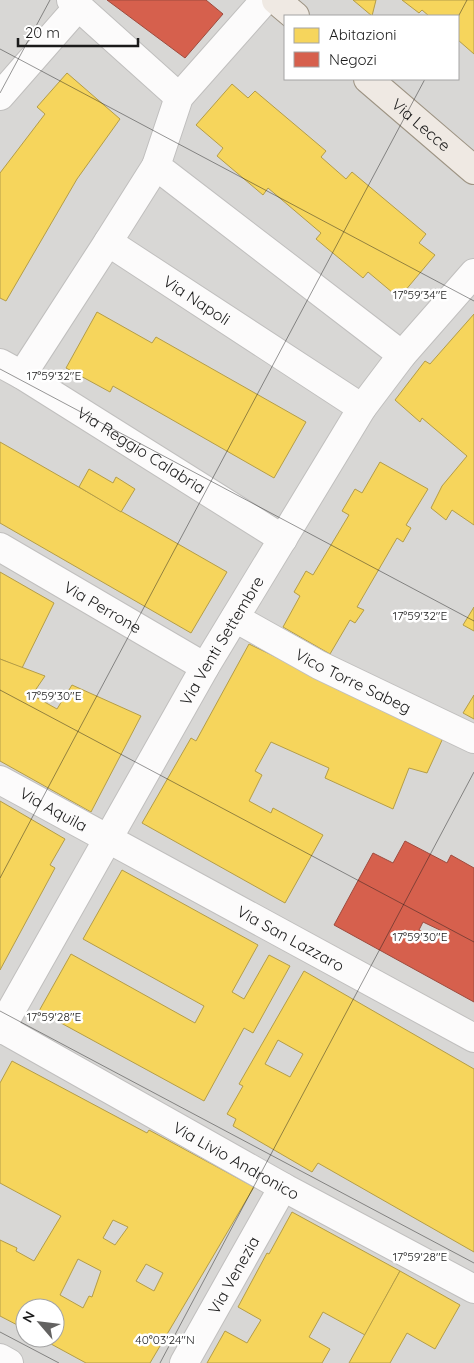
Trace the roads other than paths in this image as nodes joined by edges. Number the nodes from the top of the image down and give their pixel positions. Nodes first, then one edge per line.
1 (265, 0) edge
2 (276, 0) edge
3 (74, 3) edge
4 (294, 15) edge
5 (369, 80) edge
6 (0, 96) edge
7 (179, 97) junction
8 (156, 166) junction
9 (474, 170) edge
10 (108, 242) junction
11 (474, 273) edge
12 (402, 355) junction
13 (11, 369) edge
14 (362, 408) junction
15 (283, 539) junction
16 (0, 547) edge
17 (234, 618) junction
18 (205, 668) junction
19 (474, 738) edge
20 (0, 780) edge
21 (108, 838) junction
22 (0, 1029) edge
23 (474, 1038) edge
24 (283, 1187) junction
25 (474, 1289) edge
26 (0, 1358) edge
27 (9, 1363) edge
28 (184, 1363) edge

1 - 7 street
2 - 4 main road
3 - 6 street
3 - 7 street
5 - 9 main road, Via Lecce
7 - 8 street
8 - 10 street
8 - 12 street
10 - 13 street
10 - 14 street, Via Napoli
11 - 12 street, Via Venti Settembre
12 - 14 street, Via Venti Settembre
13 - 15 street, Via Reggio Calabria
14 - 15 street, Via Venti Settembre
15 - 17 street, Via Venti Settembre
16 - 18 street, Via Perrone
17 - 18 street, Via Venti Settembre
17 - 19 street, Vico Torre Sabeg
18 - 21 street, Via Venti Settembre
20 - 21 street, Via Aquila
21 - 22 street, Via Venti Settembre
21 - 23 street, Via San Lazzaro
22 - 24 street, Via Livio Andronico
24 - 25 street, Via Livio Andronico
24 - 28 street, Via Venezia
26 - 27 street

